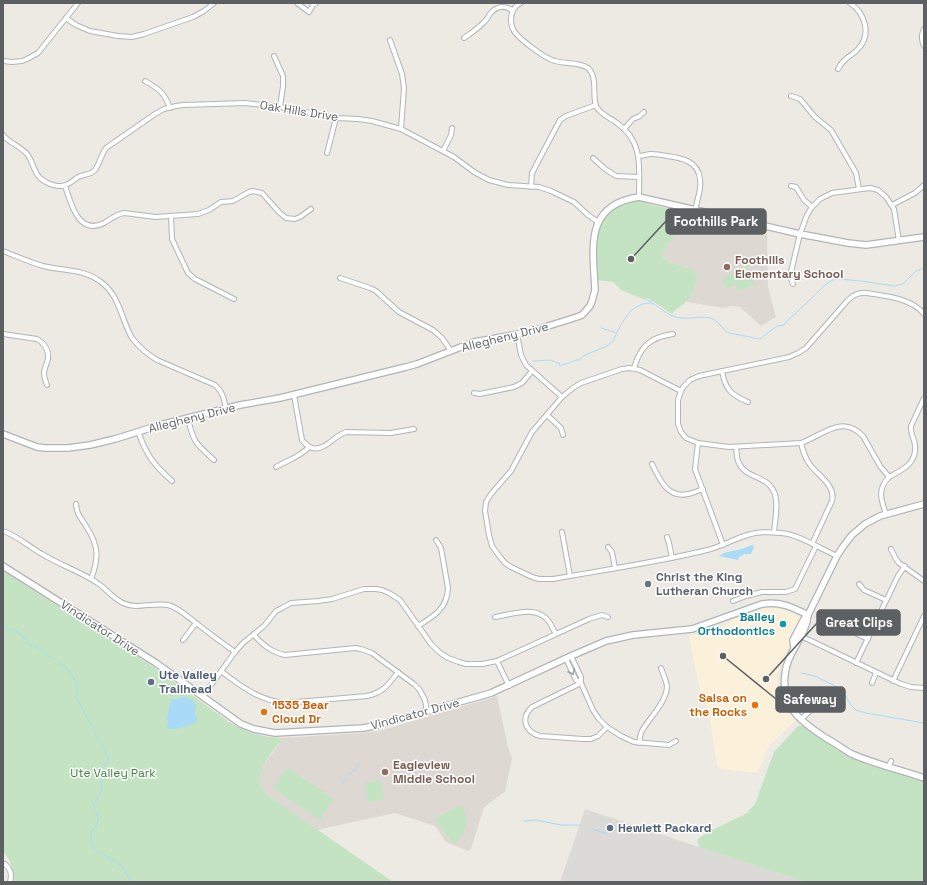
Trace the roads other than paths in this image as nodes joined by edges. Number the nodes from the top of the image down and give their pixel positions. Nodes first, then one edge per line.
1 (78, 3) edge
2 (214, 3) edge
3 (297, 3) edge
4 (316, 3) edge
5 (521, 3) edge
6 (850, 3) edge
7 (512, 10) junction
8 (66, 18) junction
9 (924, 29) edge
10 (464, 38) dead end
11 (390, 40) dead end
12 (924, 46) edge
13 (274, 56) dead end
14 (3, 61) edge
15 (838, 69) dead end
16 (145, 81) dead end
17 (791, 96) dead end
18 (596, 105) junction
19 (280, 107) junction
20 (170, 108) junction
21 (644, 112) dead end
22 (336, 118) junction
23 (452, 128) dead end
24 (624, 128) junction
25 (401, 129) junction
26 (3, 135) edge
27 (443, 150) junction
28 (328, 152) dead end
29 (639, 156) junction
30 (593, 158) dead end
31 (639, 178) junction
32 (924, 185) edge
33 (65, 186) junction
34 (791, 186) dead end
35 (531, 187) junction
36 (859, 189) junction
37 (639, 197) junction
38 (892, 205) junction
39 (812, 207) junction
40 (311, 209) dead end
41 (695, 210) junction
42 (171, 216) junction
43 (598, 222) junction
44 (800, 234) junction
45 (924, 237) edge
46 (899, 241) junction
47 (3, 251) edge
48 (340, 278) dead end
49 (793, 284) dead end
50 (234, 299) dead end
51 (924, 314) edge
52 (3, 334) edge
53 (517, 334) junction
54 (673, 334) dead end
55 (451, 351) junction
56 (634, 368) junction
57 (532, 371) junction
58 (722, 371) junction
59 (46, 385) dead end
60 (681, 391) junction
61 (474, 393) dead end
62 (294, 395) junction
63 (562, 397) junction
64 (924, 398) edge
65 (748, 402) dead end
66 (226, 409) junction
67 (547, 415) junction
68 (188, 418) junction
69 (414, 428) dead end
70 (138, 432) junction
71 (3, 434) edge
72 (563, 435) dead end
73 (698, 443) junction
74 (801, 443) junction
75 (309, 447) junction
76 (736, 447) junction
77 (214, 460) dead end
78 (652, 464) dead end
79 (276, 467) dead end
80 (889, 477) junction
81 (172, 481) dead end
82 (703, 489) junction
83 (76, 504) dead end
84 (924, 504) edge
85 (886, 514) junction
86 (3, 531) edge
87 (562, 532) dead end
88 (774, 532) junction
89 (667, 537) dead end
90 (436, 540) dead end
91 (723, 545) junction
92 (814, 545) junction
93 (608, 547) dead end
94 (891, 549) dead end
95 (837, 556) junction
96 (672, 558) junction
97 (3, 566) edge
98 (905, 566) junction
99 (614, 568) junction
100 (570, 576) junction
101 (91, 579) junction
102 (924, 581) edge
103 (859, 584) dead end
104 (886, 600) junction
105 (733, 601) dead end
106 (808, 615) junction
107 (924, 616) edge
108 (495, 617) dead end
109 (608, 617) dead end
110 (196, 623) junction
111 (838, 625) dead end
112 (418, 626) junction
113 (556, 634) junction
114 (254, 635) junction
115 (801, 636) junction
116 (868, 639) junction
117 (183, 640) dead end
118 (794, 647) junction
119 (235, 652) junction
120 (568, 658) junction
121 (497, 661) junction
122 (856, 663) junction
123 (660, 668) dead end
124 (221, 671) junction
125 (398, 672) junction
126 (876, 673) junction
127 (893, 680) junction
128 (872, 682) dead end
129 (581, 683) junction
130 (509, 686) junction
131 (924, 688) edge
132 (203, 696) junction
133 (810, 711) dead end
134 (427, 712) junction
135 (800, 720) junction
136 (607, 727) junction
137 (676, 741) dead end
138 (639, 743) junction
139 (924, 778) edge
140 (5, 864) dead end
141 (10, 882) edge

1 - 8 street
2 - 8 street
3 - 4 street
5 - 7 street
6 - 15 street
7 - 10 street
7 - 18 street
8 - 14 street
9 - 12 street
11 - 25 street
13 - 19 street
16 - 20 street
17 - 36 street
18 - 24 street
18 - 35 street
19 - 20 street, Oak Hills Drive
19 - 22 street, Oak Hills Drive
20 - 33 street, Oak Hills Drive
21 - 24 street
22 - 25 street, Oak Hills Drive
22 - 28 street
23 - 27 street
24 - 29 street
25 - 27 street, Oak Hills Drive
26 - 33 street
27 - 35 street, Oak Hills Drive
29 - 31 street
29 - 41 street
30 - 31 street
31 - 37 street
32 - 38 street
33 - 42 street
34 - 39 street
35 - 43 street, Oak Hills Drive
36 - 38 street
36 - 39 street
37 - 41 main road, Allegheny Drive
37 - 43 main road, Allegheny Drive
38 - 46 street
39 - 44 street
40 - 42 street
41 - 44 main road, Allegheny Drive
42 - 50 street
43 - 53 main road, Allegheny Drive
44 - 46 main road, Allegheny Drive
44 - 49 street
45 - 46 main road, Allegheny Drive
47 - 66 street
48 - 55 street
51 - 58 street
52 - 59 street
53 - 55 main road, Allegheny Drive
53 - 57 street
54 - 56 street
55 - 62 main road, Allegheny Drive
56 - 60 street
56 - 63 street
57 - 61 street
57 - 63 street
58 - 60 street
58 - 65 street
60 - 73 street
62 - 66 main road, Allegheny Drive
62 - 75 street
63 - 67 street
64 - 80 street
66 - 68 main road, Allegheny Drive
67 - 72 street
67 - 100 street
68 - 70 main road, Allegheny Drive
68 - 77 street
69 - 75 street
70 - 71 main road, Allegheny Drive
70 - 81 street
73 - 76 street
73 - 82 street
74 - 76 street
74 - 80 street
74 - 92 street
75 - 79 street
76 - 88 street
78 - 82 street
80 - 85 street
82 - 91 street
83 - 101 street
84 - 85 main road
85 - 95 main road
86 - 101 street
87 - 100 street
88 - 91 street
88 - 92 street
89 - 96 street
90 - 112 street
91 - 96 street
92 - 95 street
92 - 105 street
93 - 99 street
94 - 98 street
95 - 106 main road
96 - 99 street
97 - 132 main road, Vindicator Drive
98 - 102 street
98 - 104 street
99 - 100 street
101 - 110 street
103 - 104 street
104 - 116 street
106 - 115 main road
106 - 118 main road
106 - 120 main road, Vindicator Drive
107 - 127 street
108 - 113 street
109 - 113 street
110 - 117 street
110 - 119 street
111 - 116 street
112 - 114 street
112 - 121 street
113 - 121 street
114 - 119 street
114 - 125 street
115 - 118 main road
115 - 122 street
116 - 122 street
118 - 135 main road
119 - 124 street
120 - 129 street
120 - 130 main road, Vindicator Drive
121 - 130 street
122 - 126 street
123 - 138 street
124 - 125 street
124 - 132 street
125 - 134 street
126 - 127 street
126 - 128 street
127 - 131 street
129 - 136 street
129 - 136 street
130 - 134 main road, Vindicator Drive
132 - 134 main road, Vindicator Drive
133 - 135 street
135 - 139 main road
136 - 138 street
137 - 138 street
140 - 141 street

